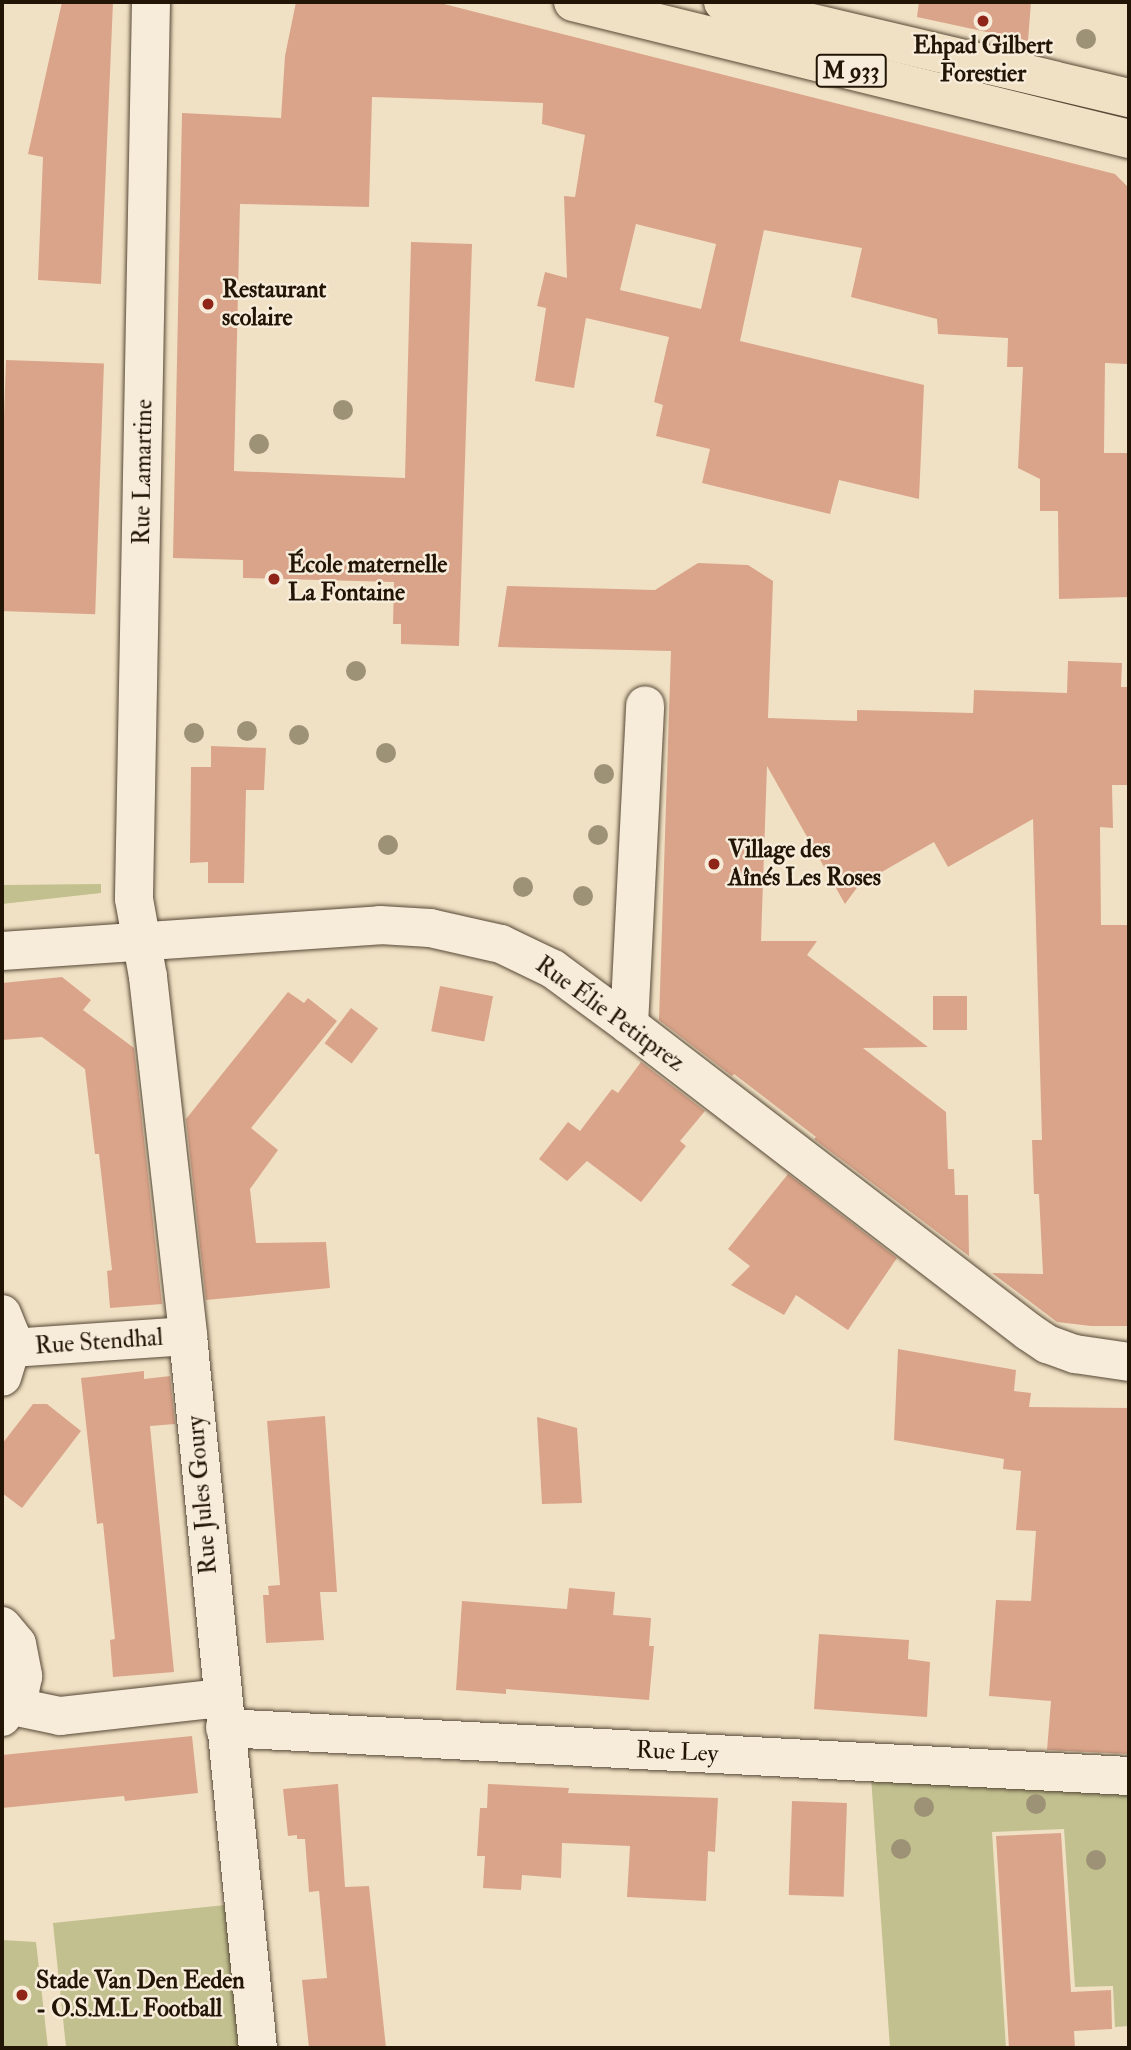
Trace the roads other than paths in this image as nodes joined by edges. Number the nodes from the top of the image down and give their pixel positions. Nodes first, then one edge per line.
1 (151, 2) edge
2 (573, 2) edge
3 (723, 2) edge
4 (1129, 98) edge
5 (1129, 139) edge
6 (645, 705) dead end
7 (140, 942) junction
8 (2, 951) edge
9 (629, 1025) junction
10 (188, 1336) junction
11 (5, 1347) edge
12 (1129, 1362) edge
13 (2, 1626) edge
14 (7, 1712) edge
15 (223, 1713) junction
16 (1129, 1776) edge
17 (258, 2048) edge

1 - 7 street, Rue Lamartine
2 - 5 main road, M 933
3 - 4 main road, M 933
6 - 9 street
7 - 8 street, Rue Élie Petitprez
7 - 9 street, Rue Élie Petitprez
7 - 10 street, Rue Jules Goury
9 - 12 street, Rue Élie Petitprez
10 - 11 street, Rue Stendhal
10 - 15 street, Rue Jules Goury
13 - 14 street
14 - 15 street, Rue Ley
15 - 16 street, Rue Ley
15 - 17 street, Rue Jules Goury

